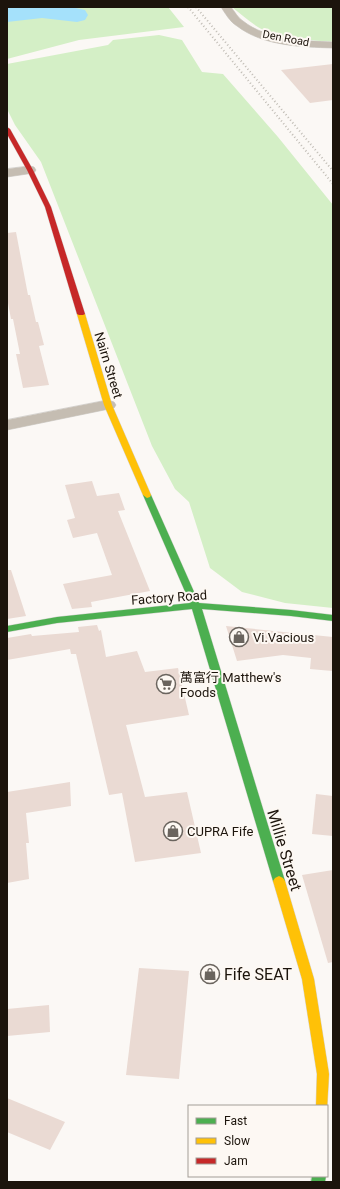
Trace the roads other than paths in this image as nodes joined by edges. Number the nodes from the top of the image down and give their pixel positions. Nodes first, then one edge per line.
1 (226, 7) edge
2 (333, 45) edge
3 (7, 130) edge
4 (30, 170) junction
5 (7, 174) edge
6 (108, 405) junction
7 (7, 425) edge
8 (196, 606) junction
9 (333, 618) edge
10 (7, 629) edge
11 (322, 1105) edge

1 - 2 street, Den Road
3 - 4 main road, Nairn Street
4 - 5 street
4 - 6 main road, Nairn Street
6 - 7 street
6 - 8 main road, Nairn Street
8 - 9 main road, Factory Road
8 - 10 main road, Factory Road
8 - 11 main road, Millie Street

